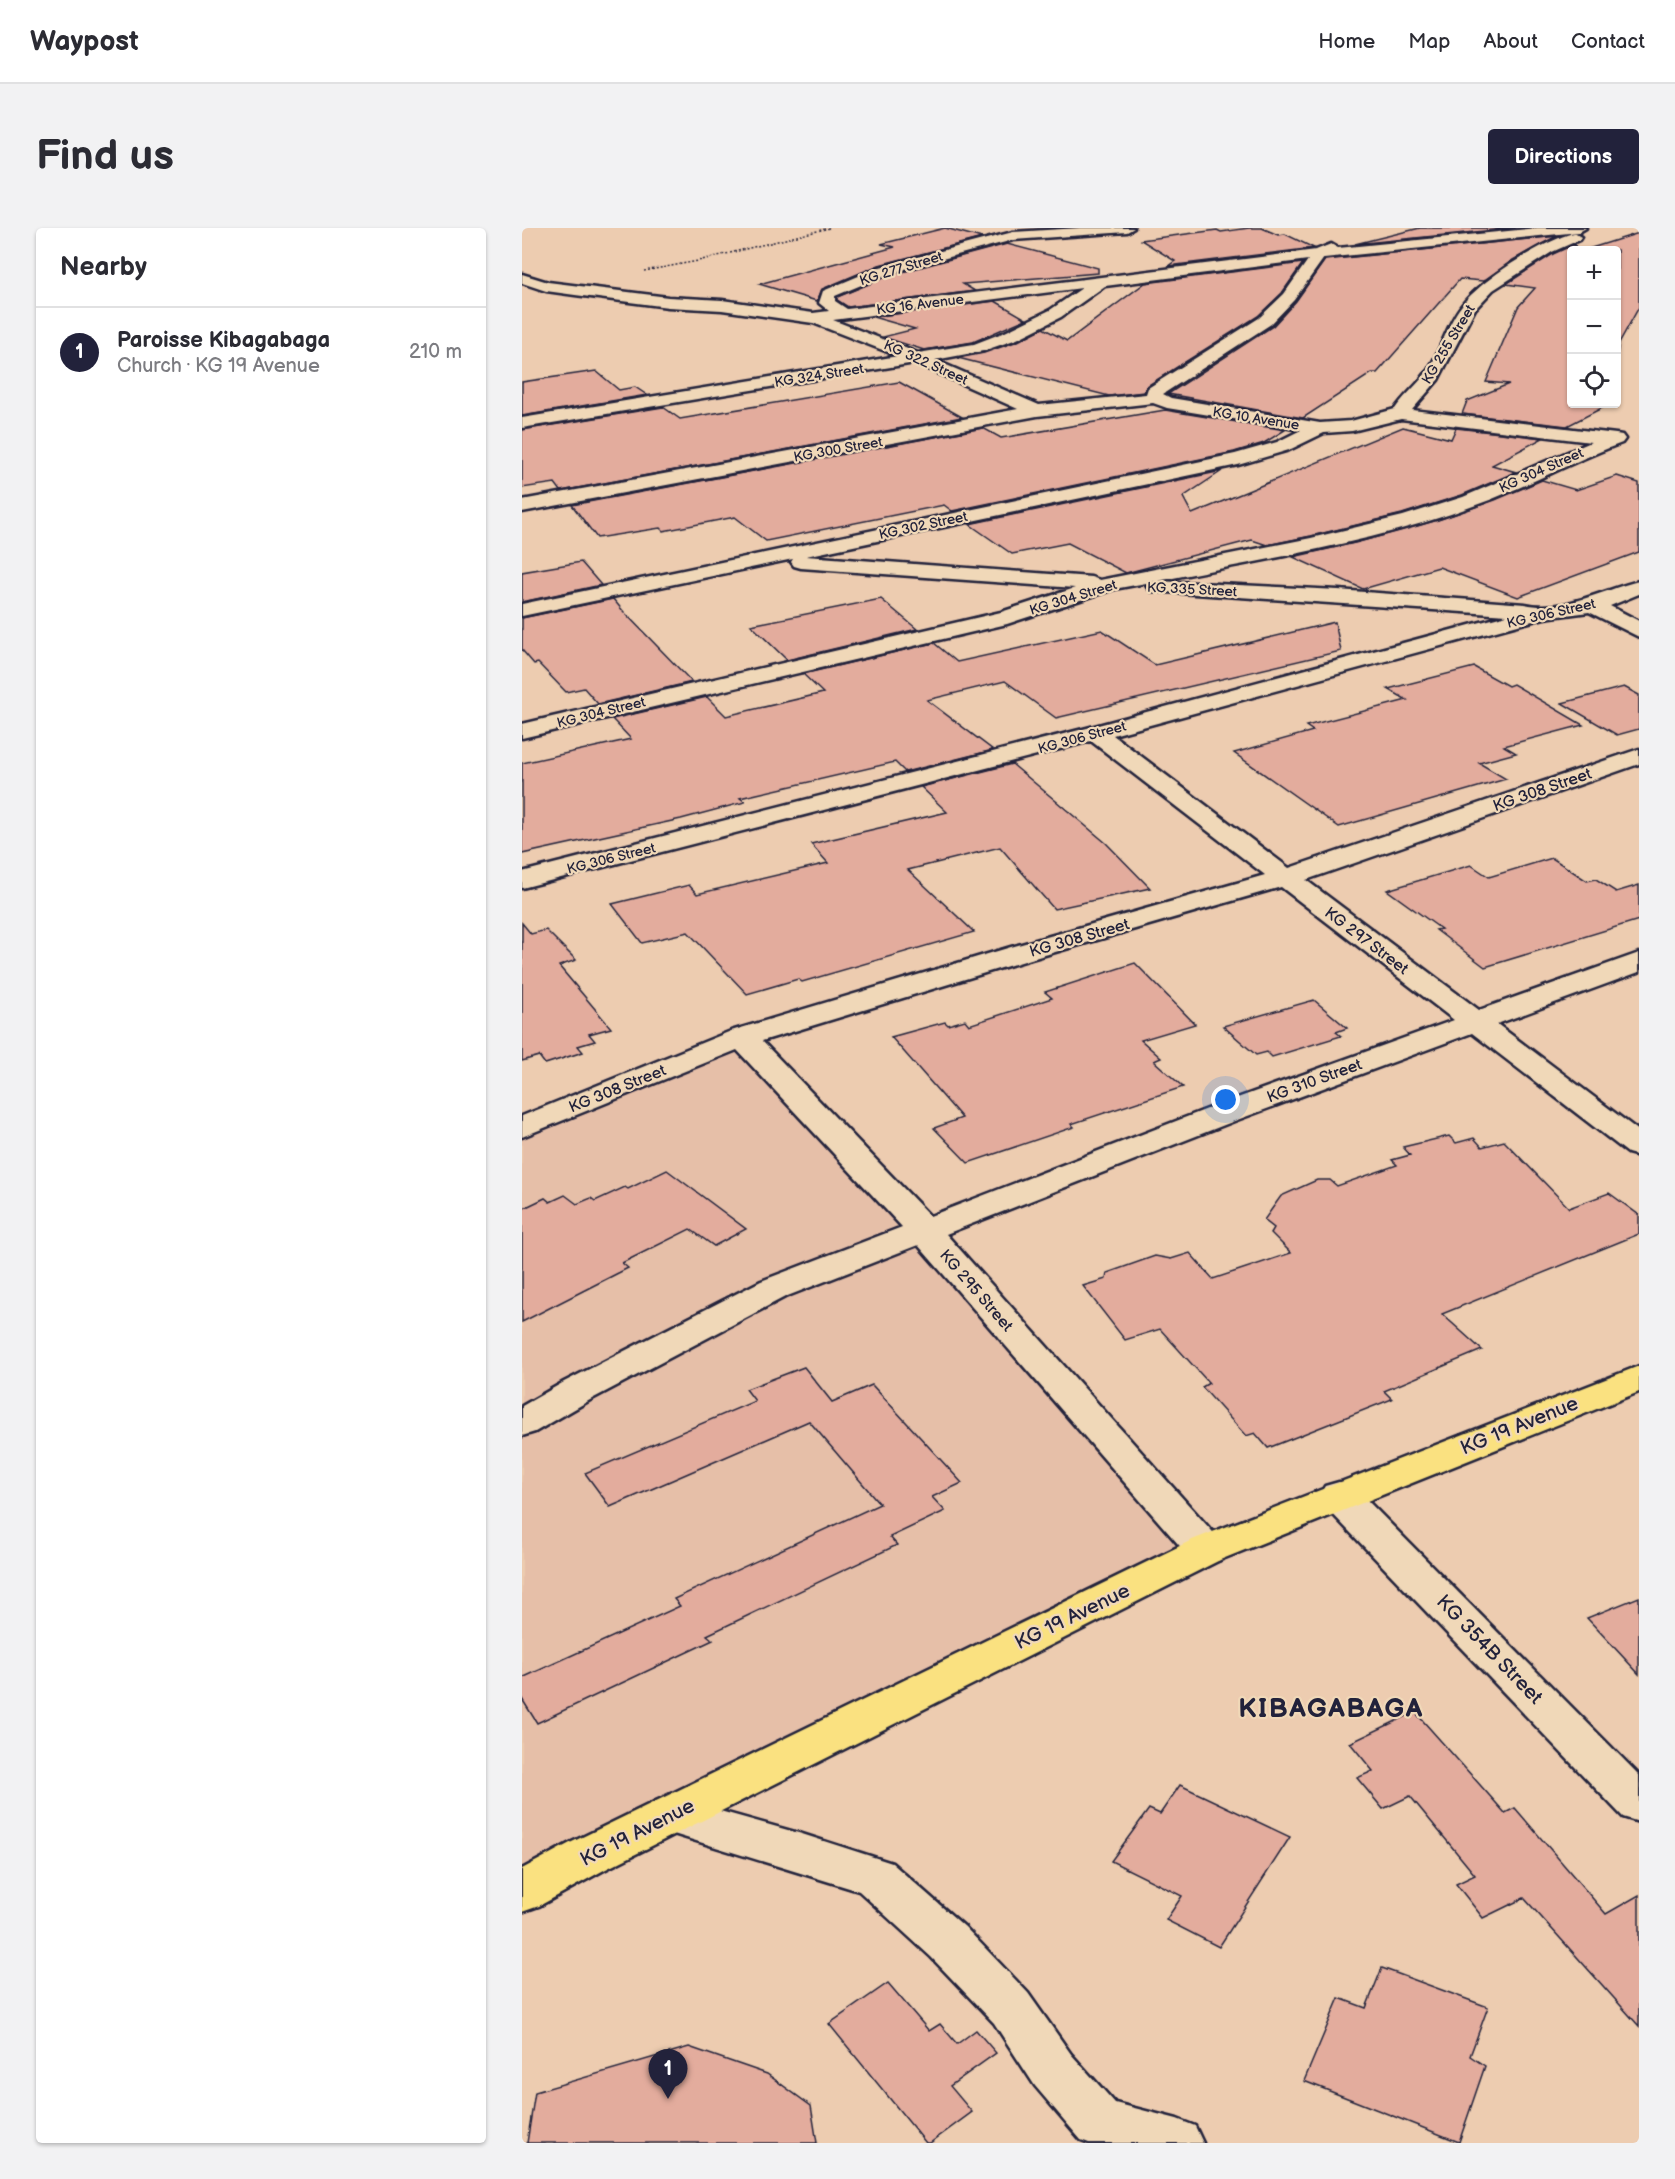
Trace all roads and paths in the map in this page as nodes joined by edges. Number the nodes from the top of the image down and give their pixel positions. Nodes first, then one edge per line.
1 (829, 228) edge
2 (1127, 228) edge
3 (1579, 228) edge
4 (1596, 228) edge
5 (978, 230) dead end
6 (1364, 232) dead end
7 (1003, 238) junction
8 (1319, 254) junction
9 (638, 272) dead end
10 (522, 278) edge
11 (1100, 282) junction
12 (844, 314) junction
13 (813, 318) junction
14 (921, 359) junction
15 (1155, 398) junction
16 (1037, 411) junction
17 (1401, 414) junction
18 (522, 423) edge
19 (1320, 428) junction
20 (1622, 440) joint
21 (522, 506) edge
22 (770, 559) junction
23 (1110, 584) junction
24 (1639, 587) edge
25 (1592, 605) junction
26 (522, 610) edge
27 (1543, 612) junction
28 (1639, 630) edge
29 (522, 731) edge
30 (1095, 733) junction
31 (1639, 756) edge
32 (1285, 878) junction
33 (522, 880) edge
34 (1639, 962) edge
35 (1476, 1021) junction
36 (742, 1037) junction
37 (522, 1127) edge
38 (1639, 1146) edge
39 (924, 1230) junction
40 (1639, 1378) edge
41 (522, 1423) edge
42 (1340, 1496) junction
43 (1206, 1550) junction
44 (1630, 1780) edge
45 (670, 1815) junction
46 (522, 1892) edge
47 (1177, 2143) edge

1 - 9 path
2 - 7 street
3 - 8 street, KG 16 Avenue
4 - 17 street, KG 255 Street
5 - 7 street
6 - 8 street
7 - 12 street, KG 277 Street
8 - 11 street, KG 16 Avenue
8 - 15 street
10 - 13 street, KG 16 Avenue
11 - 12 street, KG 16 Avenue
11 - 14 street, KG 324 Street
12 - 13 street, KG 16 Avenue
13 - 14 street, KG 322 Street
14 - 16 street, KG 322 Street
14 - 18 street, KG 324 Street
15 - 16 street, KG 300 Street
15 - 19 street, KG 10 Avenue
16 - 21 street, KG 300 Street
17 - 19 street, KG 10 Avenue
17 - 20 street, KG 10 Avenue
19 - 22 street, KG 302 Street
20 - 23 street, KG 304 Street
22 - 23 street, KG 335 Street
22 - 26 street, KG 302 Street
23 - 27 street, KG 335 Street
23 - 29 street, KG 304 Street
24 - 25 street, KG 306 Street
25 - 27 street, KG 306 Street
25 - 28 street
27 - 30 street, KG 306 Street
30 - 32 street, KG 297 Street
30 - 33 street, KG 306 Street
31 - 32 street, KG 308 Street
32 - 35 street, KG 297 Street
32 - 36 street, KG 308 Street
34 - 35 street, KG 310 Street
35 - 38 street, KG 297 Street
35 - 39 street, KG 310 Street
36 - 37 street, KG 308 Street
36 - 39 street, KG 295 Street
39 - 41 street, KG 310 Street
39 - 43 street, KG 295 Street
40 - 42 main road, KG 19 Avenue
42 - 43 main road, KG 19 Avenue
42 - 44 street, KG 354B Street
43 - 45 main road, KG 19 Avenue
45 - 46 main road, KG 19 Avenue
45 - 47 street

